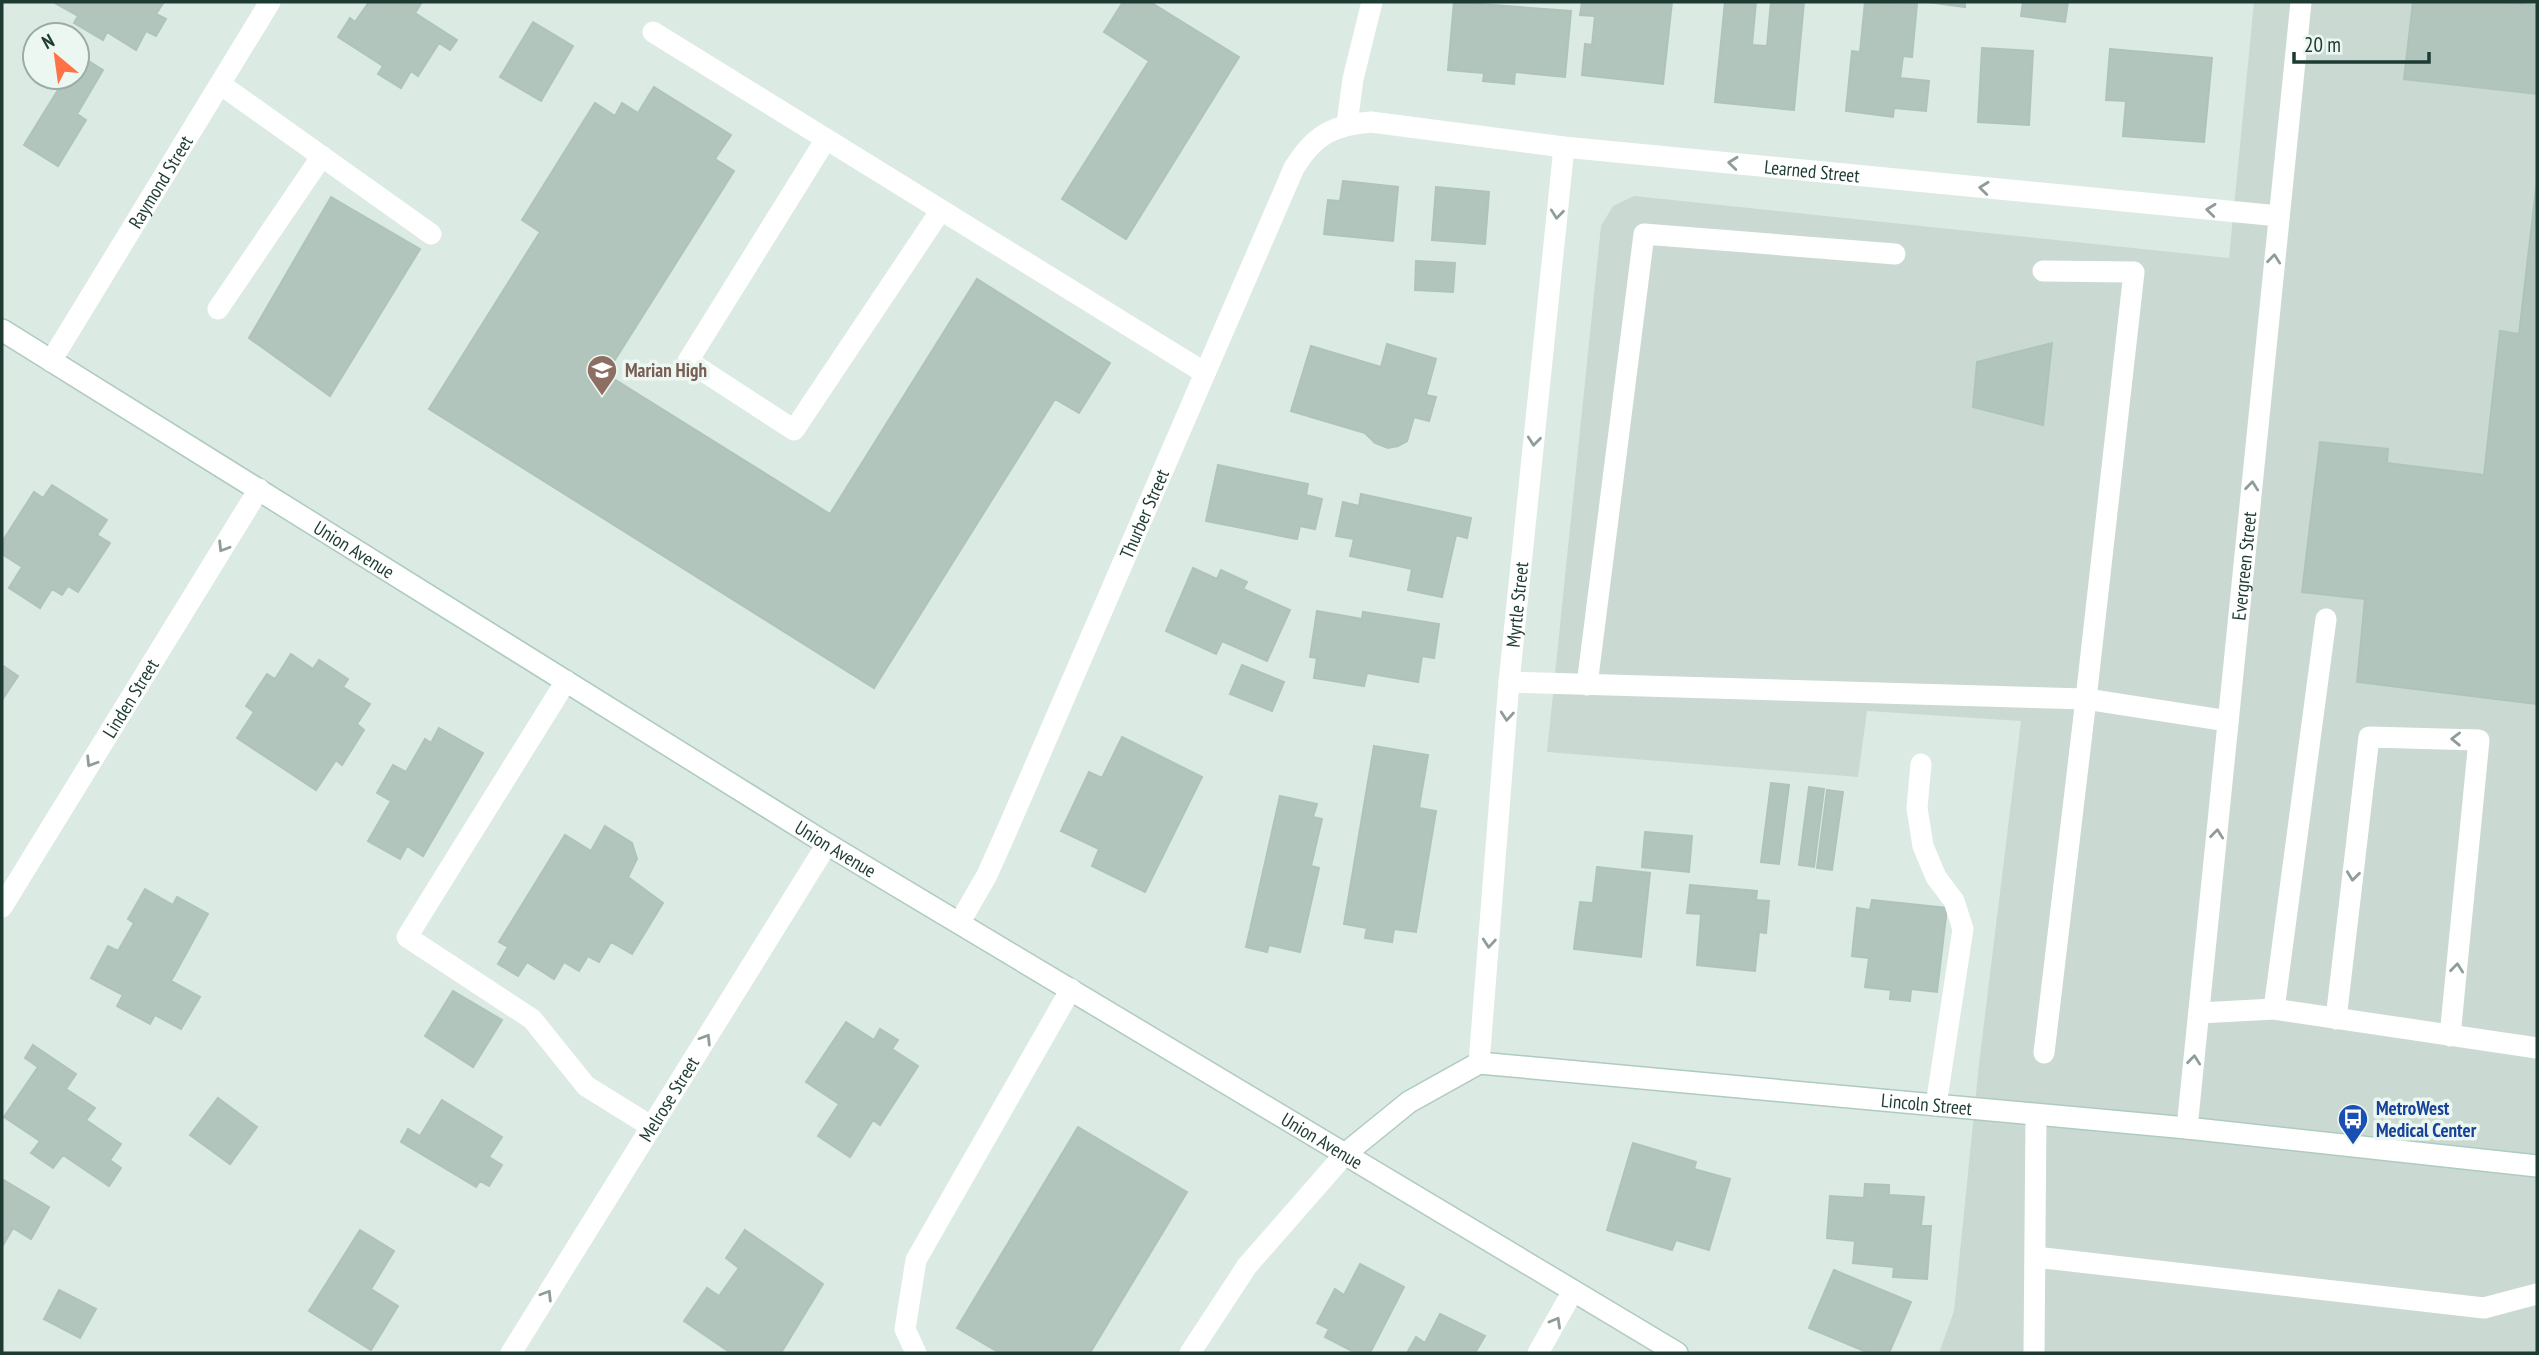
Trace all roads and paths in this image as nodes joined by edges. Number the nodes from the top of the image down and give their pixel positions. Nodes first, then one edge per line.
1 (270, 2) edge
2 (1372, 2) edge
3 (2301, 2) edge
4 (653, 32) dead end
5 (220, 84) junction
6 (1347, 124) junction
7 (826, 139) junction
8 (1564, 147) junction
9 (322, 156) junction
10 (941, 209) junction
11 (2278, 216) junction
12 (431, 234) dead end
13 (1895, 254) dead end
14 (2043, 271) dead end
15 (218, 309) dead end
16 (2, 330) edge
17 (51, 361) junction
18 (1205, 373) junction
19 (259, 489) junction
20 (2326, 619) dead end
21 (566, 681) junction
22 (1509, 682) junction
23 (1587, 685) junction
24 (2087, 699) junction
25 (2228, 722) junction
26 (1921, 764) dead end
27 (827, 844) junction
28 (2, 907) edge
29 (960, 922) junction
30 (1071, 989) junction
31 (2274, 1009) junction
32 (2199, 1013) junction
33 (2336, 1019) junction
34 (2450, 1036) junction
35 (2537, 1048) edge
36 (2044, 1053) dead end
37 (1479, 1063) junction
38 (1936, 1105) junction
39 (2036, 1115) junction
40 (652, 1127) junction
41 (2187, 1128) junction
42 (1345, 1154) junction
43 (2537, 1166) edge
44 (2035, 1258) junction
45 (1573, 1291) junction
46 (2537, 1294) edge
47 (1651, 1347) edge
48 (511, 1353) edge
49 (916, 1353) edge
50 (1191, 1353) edge
51 (1538, 1353) edge
52 (1677, 1353) edge
53 (2034, 1353) edge

1 - 5 street, Raymond Street
2 - 6 street
3 - 11 street, Evergreen Street
4 - 7 street
5 - 9 street
5 - 17 street, Raymond Street
6 - 8 street, Learned Street
6 - 18 street, Thurber Street
7 - 10 street
7 - 10 street
11 -> 8 street, Learned Street
8 -> 22 street, Myrtle Street
9 - 12 street
9 - 15 street
10 - 18 street
25 -> 11 street, Evergreen Street
13 - 23 street
14 - 24 street
16 - 17 street, Union Avenue
17 - 19 street, Union Avenue
18 - 29 street, Thurber Street
19 - 21 street, Union Avenue
19 -> 28 street, Linden Street
20 - 31 street
21 - 27 street, Union Avenue
21 - 40 street
22 - 23 street
22 -> 37 street, Myrtle Street
23 - 24 street
24 - 25 street
24 - 36 street
32 -> 25 street, Evergreen Street
26 - 38 street
27 - 29 street, Union Avenue
40 -> 27 street, Melrose Street
29 - 30 street, Union Avenue
30 - 42 street, Union Avenue
30 - 49 street
31 - 32 street
31 - 33 street
41 -> 32 street, Evergreen Street
33 - 34 street
34 -> 33 street
34 - 35 street
37 - 38 street, Lincoln Street
37 - 42 street
38 - 39 street, Lincoln Street
39 - 41 street, Lincoln Street
39 - 44 street
48 -> 40 street, Melrose Street
41 - 43 street, Lincoln Street
42 - 45 street, Union Avenue
42 - 50 street
44 - 46 street
44 - 53 street
45 - 47 street, Union Avenue
51 -> 45 street
47 - 52 street, Union Avenue

